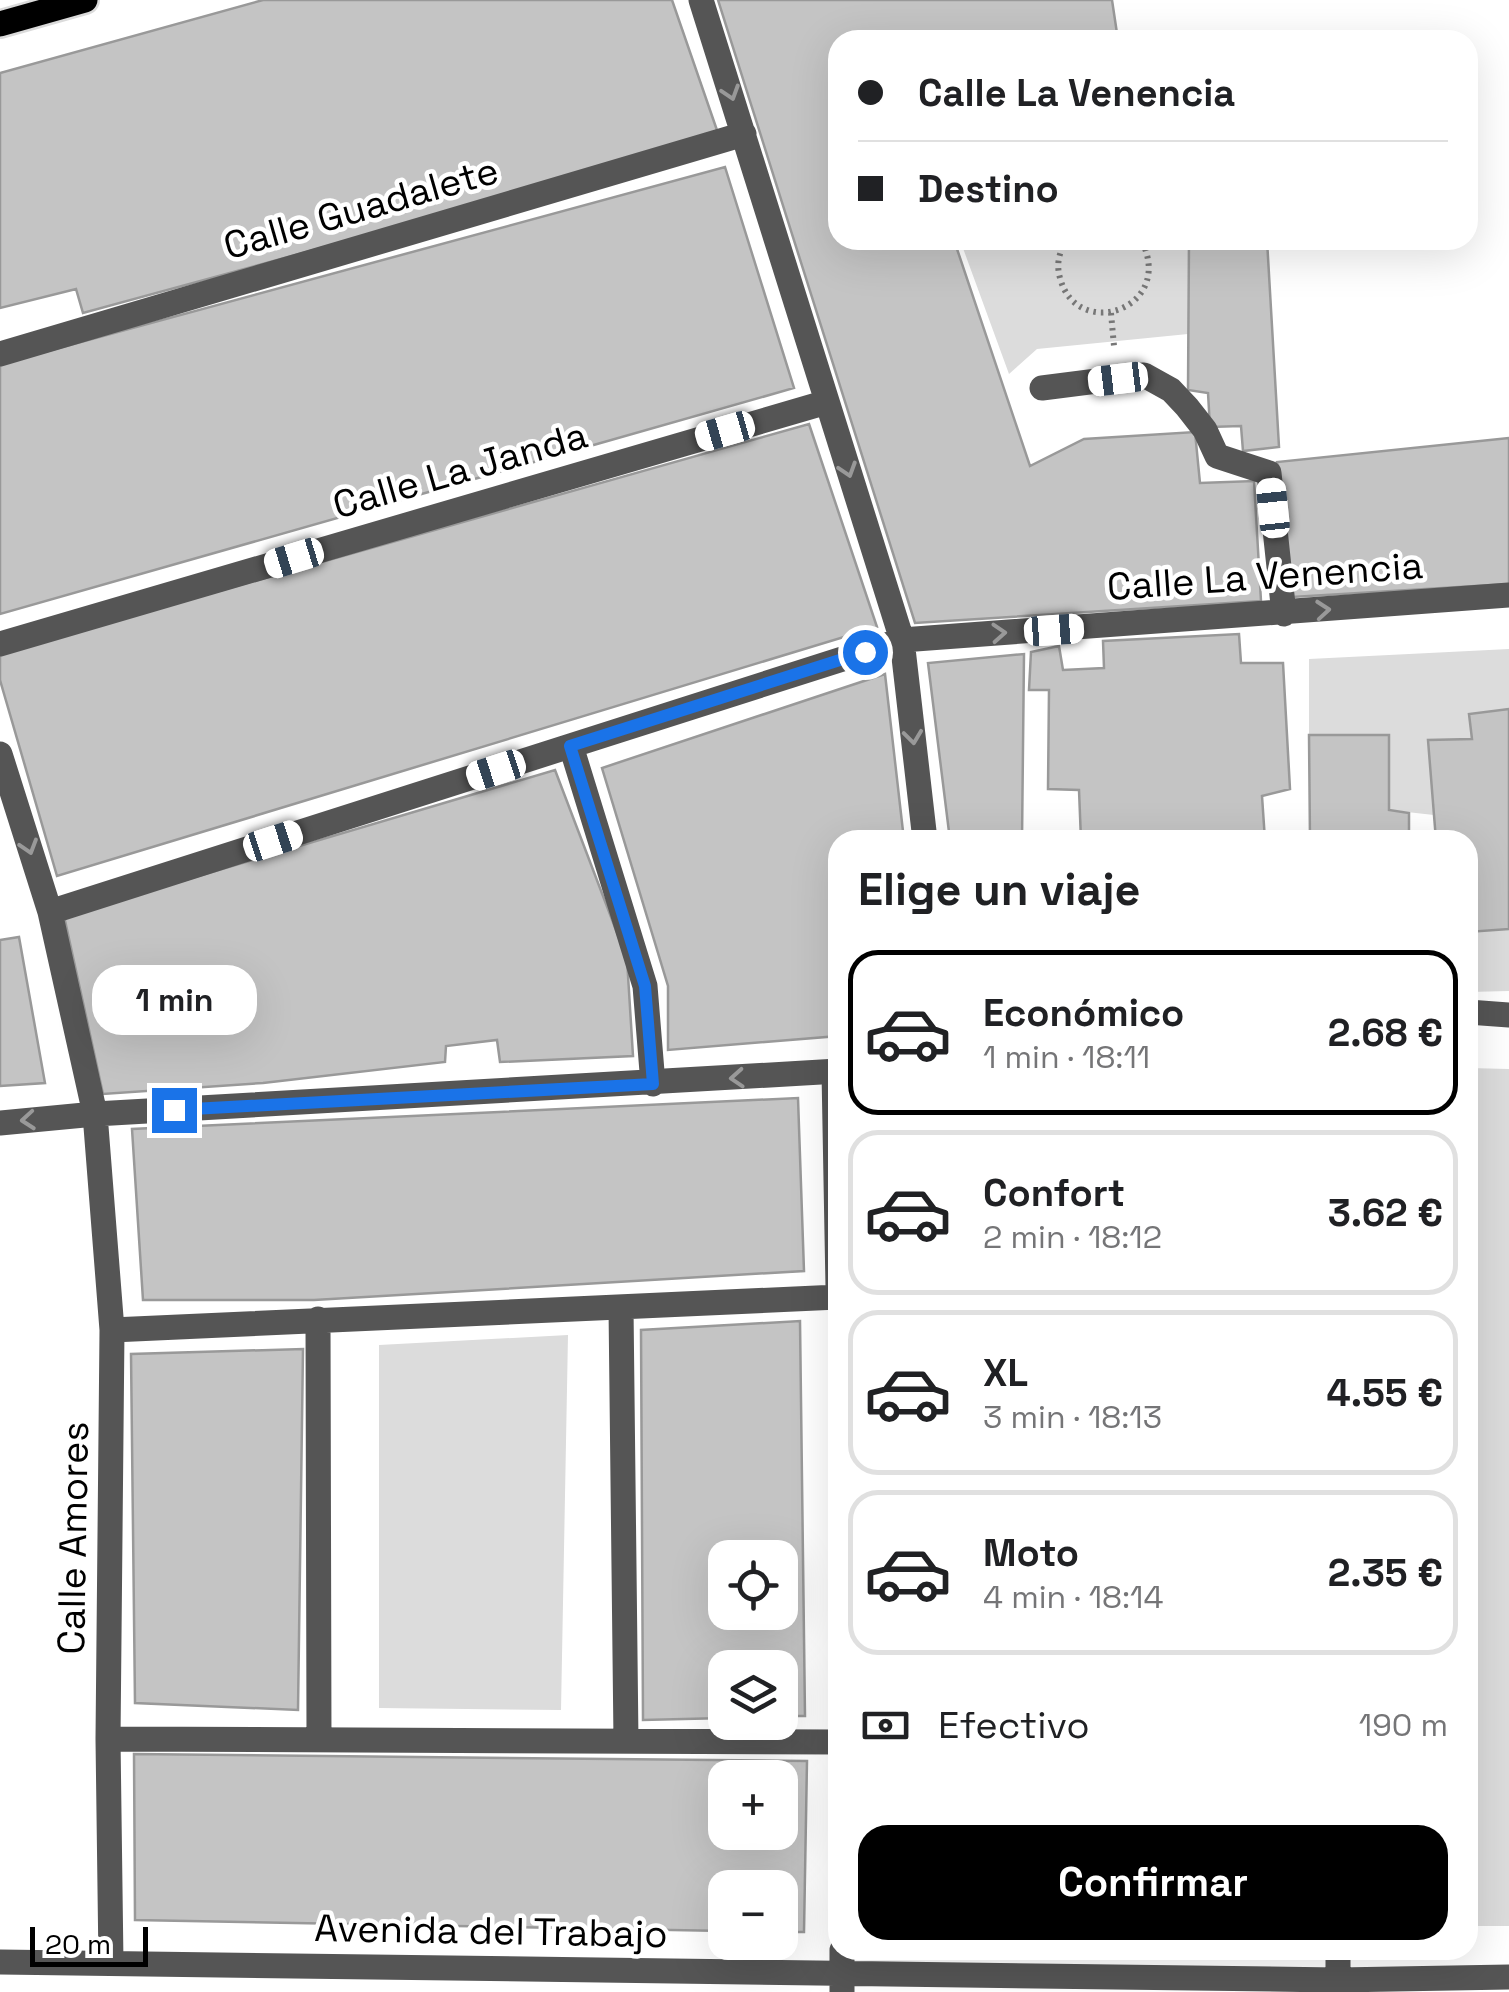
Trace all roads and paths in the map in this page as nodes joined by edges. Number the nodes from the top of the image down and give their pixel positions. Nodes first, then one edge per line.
1 (85, 0) edge
2 (701, 0) edge
3 (0, 24) edge
4 (744, 134) junction
5 (1063, 250) edge
6 (1144, 250) edge
7 (0, 354) edge
8 (1042, 388) dead end
9 (826, 402) junction
10 (1509, 595) edge
11 (1284, 614) junction
12 (902, 640) junction
13 (0, 644) edge
14 (570, 746) junction
15 (0, 754) edge
16 (925, 830) edge
17 (50, 912) junction
18 (1478, 1013) edge
19 (1509, 1015) edge
20 (828, 1073) edge
21 (653, 1084) junction
22 (95, 1114) junction
23 (0, 1123) edge
24 (828, 1297) edge
25 (620, 1307) junction
26 (318, 1319) junction
27 (112, 1330) junction
28 (108, 1739) junction
29 (319, 1740) junction
30 (626, 1741) junction
31 (828, 1742) edge
32 (1338, 1960) edge
33 (0, 1962) edge
34 (110, 1962) junction
35 (842, 1972) edge
36 (1509, 1977) edge
37 (345, 1979) edge
38 (1162, 1985) edge
39 (1338, 1986) edge

1 - 3 main road
2 -> 4 street
4 - 7 street, Calle Guadalete
4 - 9 street
5 - 6 path
8 - 11 street
9 -> 12 street
9 - 13 street, Calle La Janda
11 -> 10 street, Calle La Venencia
12 -> 11 street, Calle La Venencia
12 - 14 street, Calle La Venencia
12 -> 16 street
14 - 17 street, Calle La Venencia
14 - 21 street
15 -> 17 street, Calle Amores
17 - 22 street, Calle Amores
18 - 19 street
20 -> 21 street
21 - 22 street
22 -> 23 street
22 - 27 street, Calle Amores
24 - 25 street
25 - 26 street
25 - 30 street
26 - 27 street
26 - 29 street
27 - 28 street, Calle Amores
28 - 29 street
28 - 34 street, Calle Amores
29 - 30 street
30 - 31 street
32 - 39 street
33 - 34 street, Avenida del Trabajo
34 - 37 street, Avenida del Trabajo
35 - 37 street, Avenida del Trabajo
35 - 38 street, Avenida del Trabajo
36 - 39 street, Avenida del Trabajo
38 - 39 street, Avenida del Trabajo

